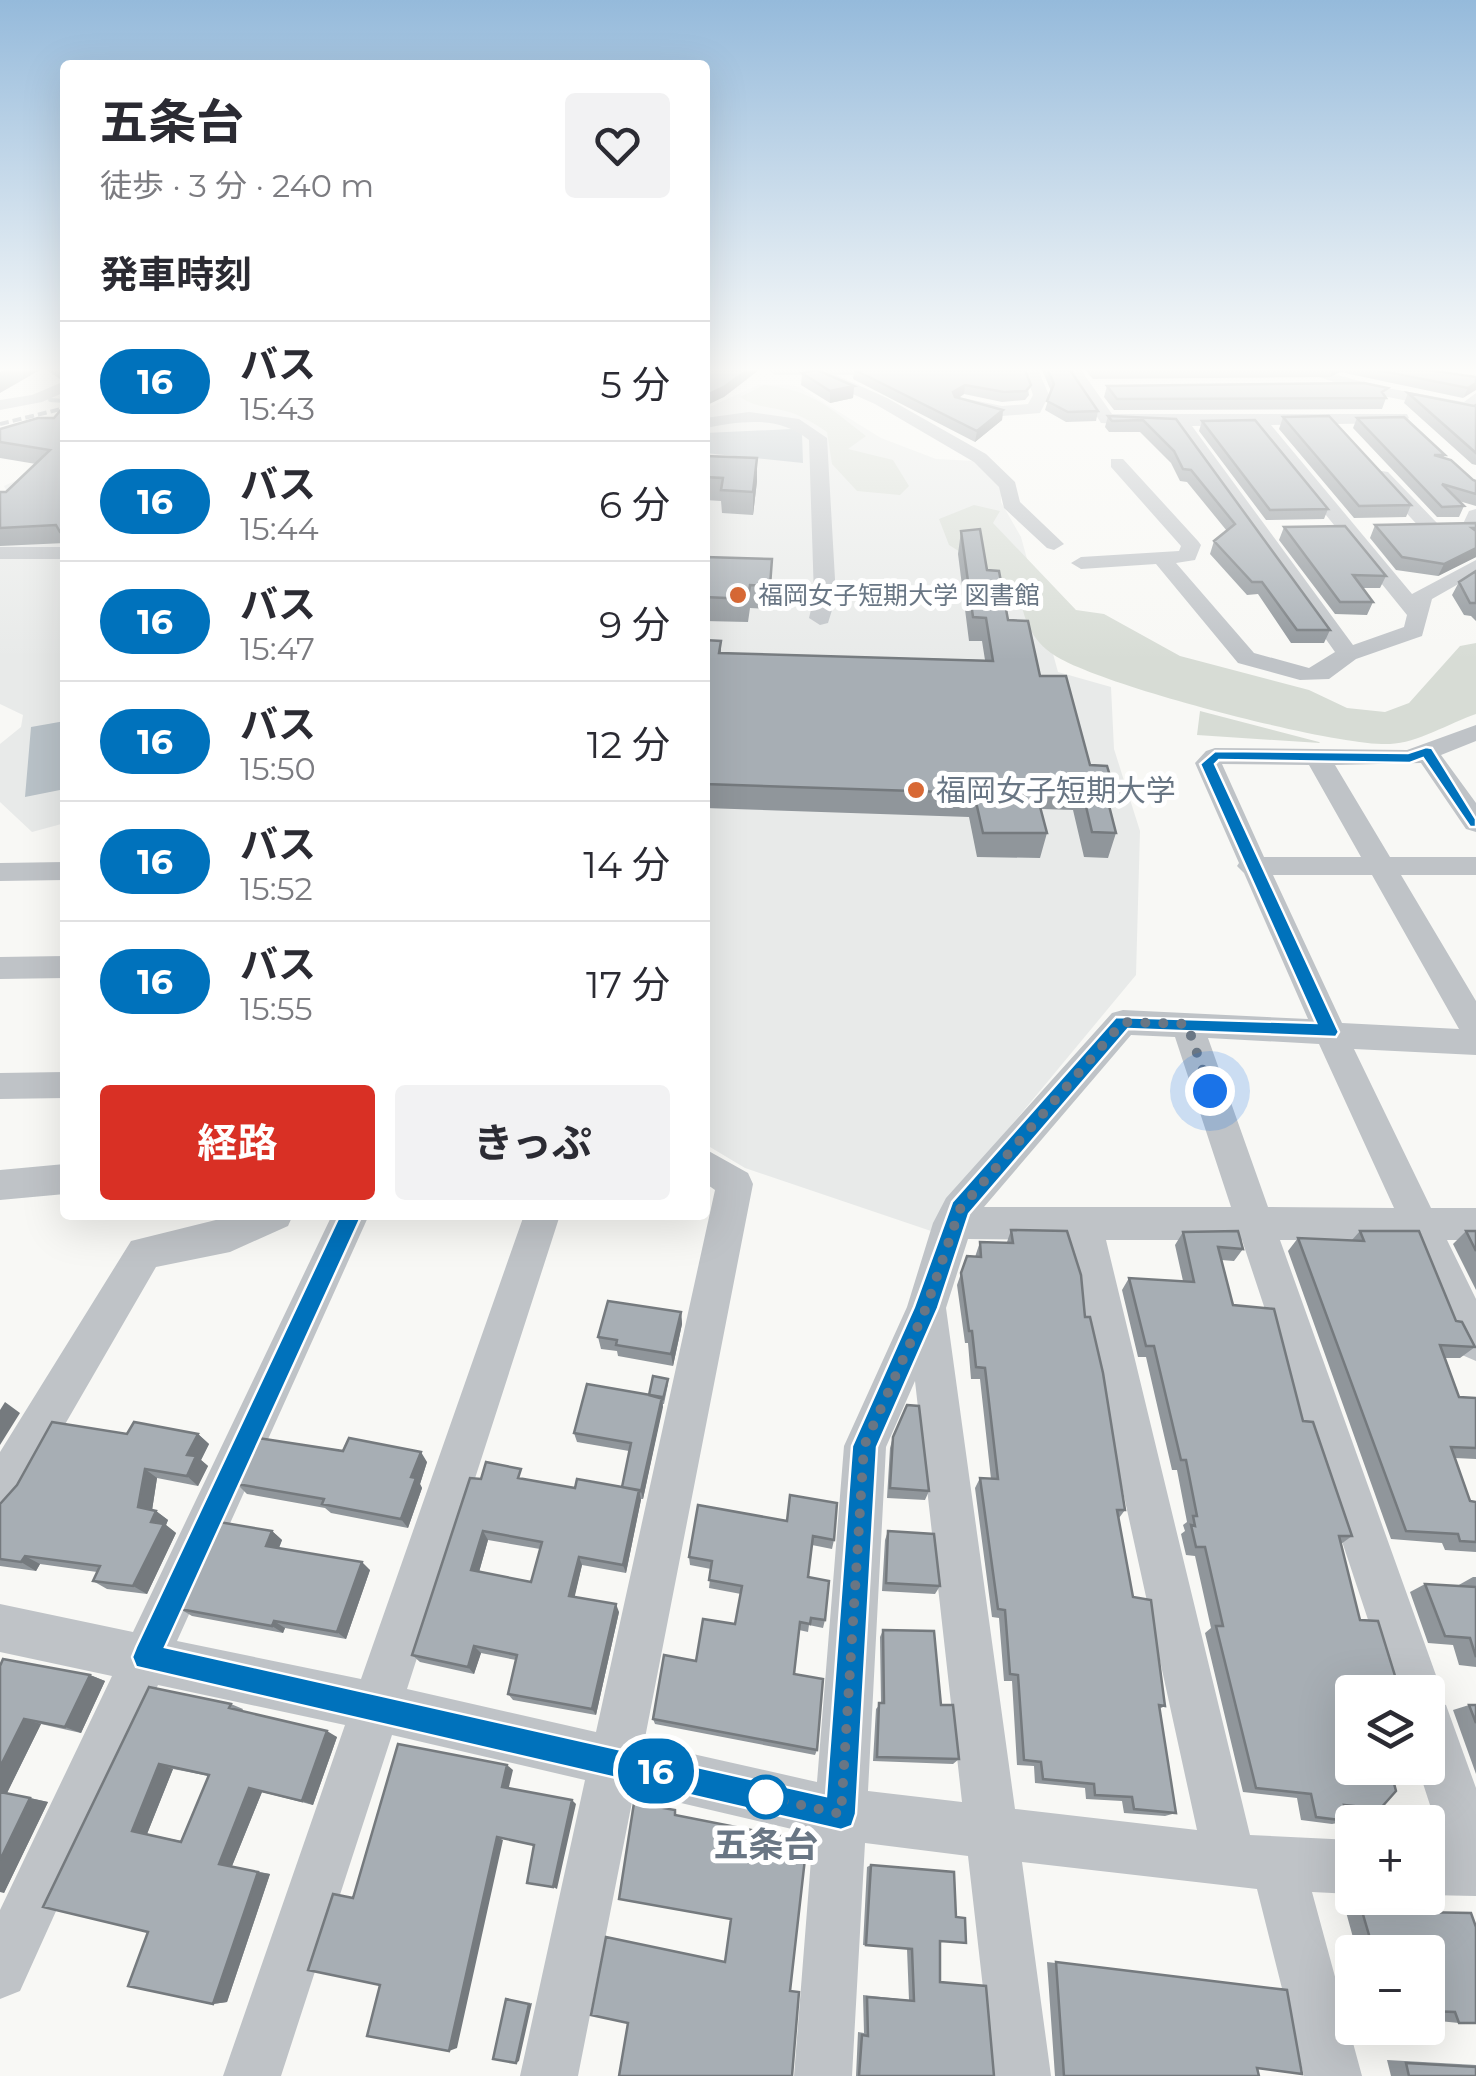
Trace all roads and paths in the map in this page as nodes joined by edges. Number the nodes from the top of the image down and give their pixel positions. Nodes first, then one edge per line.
1 (819, 467) edge
2 (989, 467) edge
3 (1121, 467) edge
4 (1217, 467) edge
5 (1296, 467) edge
6 (1373, 467) edge
7 (1475, 523) edge
8 (1430, 527) junction
9 (1312, 529) edge
10 (1346, 529) junction
11 (1054, 544) dead end
12 (0, 553) edge
13 (60, 554) edge
14 (1161, 558) junction
15 (1081, 563) dead end
16 (1476, 566) edge
17 (1420, 616) junction
18 (820, 618) dead end
19 (1348, 654) junction
20 (1476, 732) edge
21 (1426, 752) junction
22 (1318, 758) junction
23 (1476, 823) edge
24 (1251, 866) junction
25 (1476, 866) edge
26 (1382, 867) junction
27 (0, 872) edge
28 (60, 872) edge
29 (60, 967) edge
30 (0, 968) edge
31 (1187, 1024) junction
32 (1476, 1029) edge
33 (1330, 1033) junction
34 (1476, 1042) edge
35 (60, 1085) edge
36 (0, 1086) edge
37 (710, 1167) edge
38 (60, 1179) edge
39 (0, 1185) edge
40 (264, 1220) edge
41 (349, 1220) edge
42 (540, 1220) edge
43 (952, 1223) junction
44 (1255, 1224) junction
45 (1422, 1224) junction
46 (1476, 1224) edge
47 (1084, 1226) junction
48 (926, 1308) junction
49 (1476, 1342) edge
50 (0, 1494) edge
51 (0, 1628) edge
52 (146, 1657) junction
53 (1411, 1675) edge
54 (376, 1707) junction
55 (614, 1762) junction
56 (1445, 1774) edge
57 (841, 1814) junction
58 (993, 1836) junction
59 (1254, 1864) junction
60 (1335, 1866) edge
61 (1476, 1866) edge
62 (1445, 1867) edge
63 (0, 1971) edge
64 (252, 2076) edge
65 (549, 2076) edge
66 (823, 2076) edge
67 (1022, 2076) edge
68 (1333, 2076) edge

1 - 18 street
2 - 11 street
3 - 14 street
4 - 19 street
5 - 10 street
6 - 8 street
7 - 8 street
8 - 10 street
9 - 10 street
10 - 17 street
12 - 13 street
14 - 15 street
14 - 19 street
16 - 17 street
17 - 19 street
20 - 21 street
21 - 22 street
21 - 23 street
22 - 24 street
22 - 26 street
24 - 26 street
24 - 33 street
25 - 26 street
26 - 32 street
27 - 28 street
29 - 30 street
31 - 33 street
31 - 43 street
31 - 44 street
33 - 34 street
33 - 45 street
35 - 36 street
37 - 55 street
38 - 39 street
40 - 50 street
41 - 52 street
42 - 54 street
43 - 47 street
43 - 48 street
44 - 45 street
44 - 47 street
44 - 53 street
45 - 46 street
45 - 49 street
47 - 59 street
48 - 57 street
48 - 58 street
51 - 52 street
52 - 54 street
52 - 63 street
54 - 55 street
54 - 64 street
55 - 57 street
55 - 65 street
56 - 61 street
57 - 58 street
57 - 66 street
58 - 59 street
58 - 67 street
59 - 60 street
59 - 68 street
61 - 62 street

